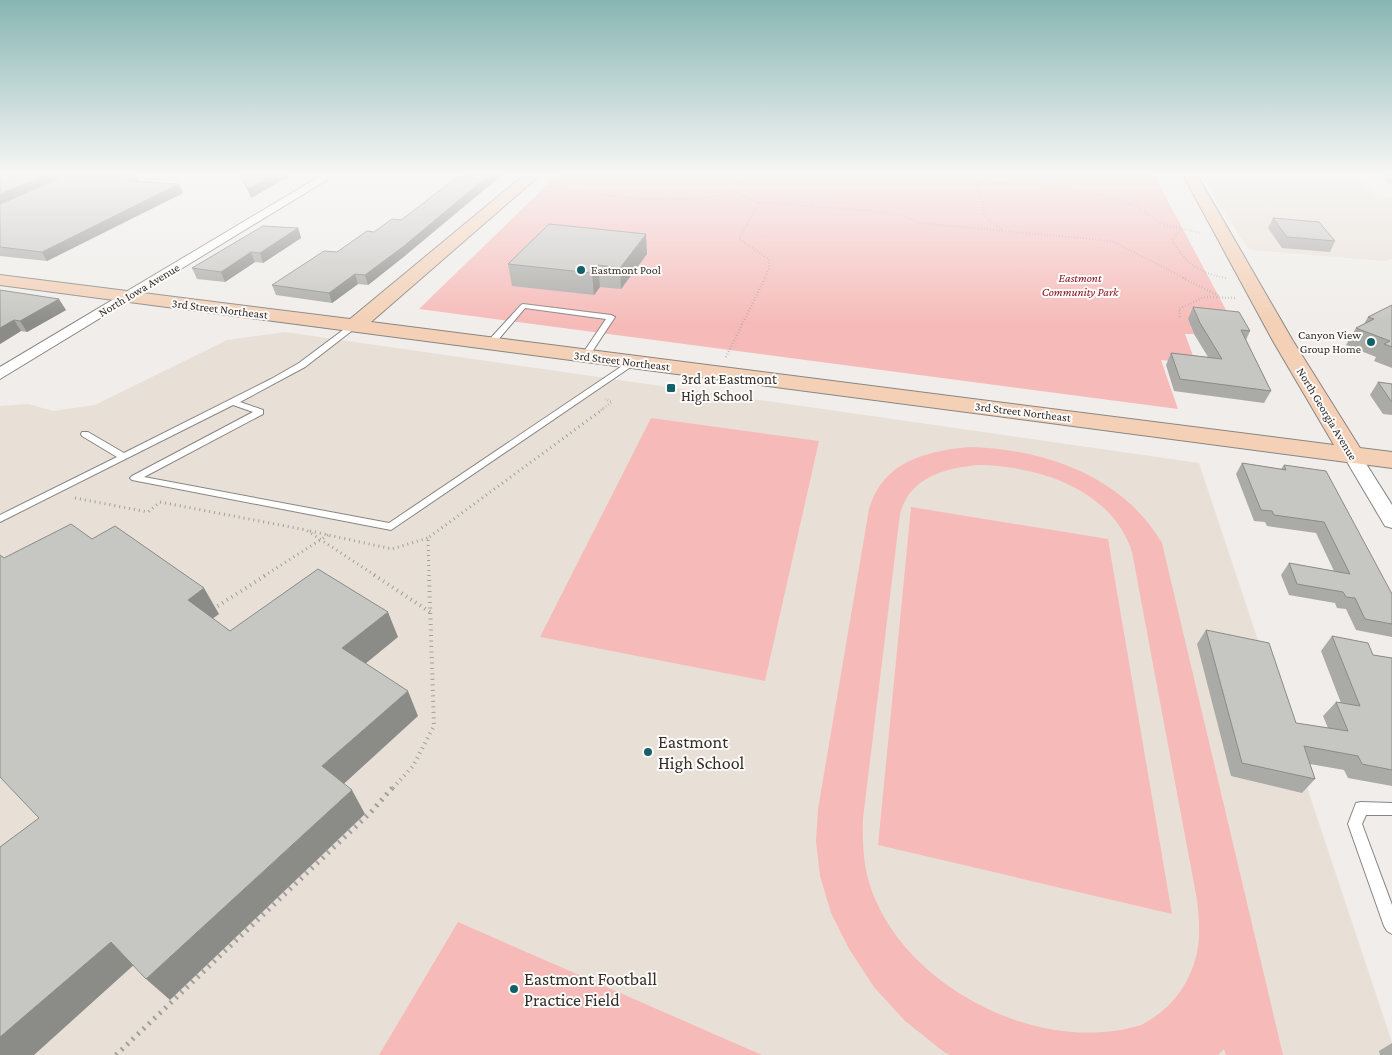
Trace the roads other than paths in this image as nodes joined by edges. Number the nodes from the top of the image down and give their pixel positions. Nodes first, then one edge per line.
1 (247, 224) edge
2 (483, 224) edge
3 (1218, 224) edge
4 (0, 280) edge
5 (127, 296) junction
6 (354, 326) junction
7 (490, 344) junction
8 (585, 356) junction
9 (634, 362) junction
10 (0, 374) edge
11 (233, 402) junction
12 (86, 434) dead end
13 (1352, 455) junction
14 (124, 457) junction
15 (1392, 460) edge
16 (0, 519) edge
17 (1392, 521) edge
18 (1392, 810) edge
19 (1392, 926) edge

1 - 5 street, North Iowa Avenue
2 - 6 street
3 - 13 street, North Georgia Avenue
4 - 5 street, 3rd Street Northeast
5 - 6 street, 3rd Street Northeast
5 - 10 street, North Iowa Avenue
6 - 7 street, 3rd Street Northeast
6 - 11 lane
7 - 8 street, 3rd Street Northeast
7 - 8 lane
8 - 9 street, 3rd Street Northeast
9 - 11 lane
9 - 13 street, 3rd Street Northeast
11 - 14 lane
12 - 14 lane
13 - 15 street, 3rd Street Northeast
13 - 17 street, North Georgia Avenue
14 - 16 lane
18 - 19 lane

